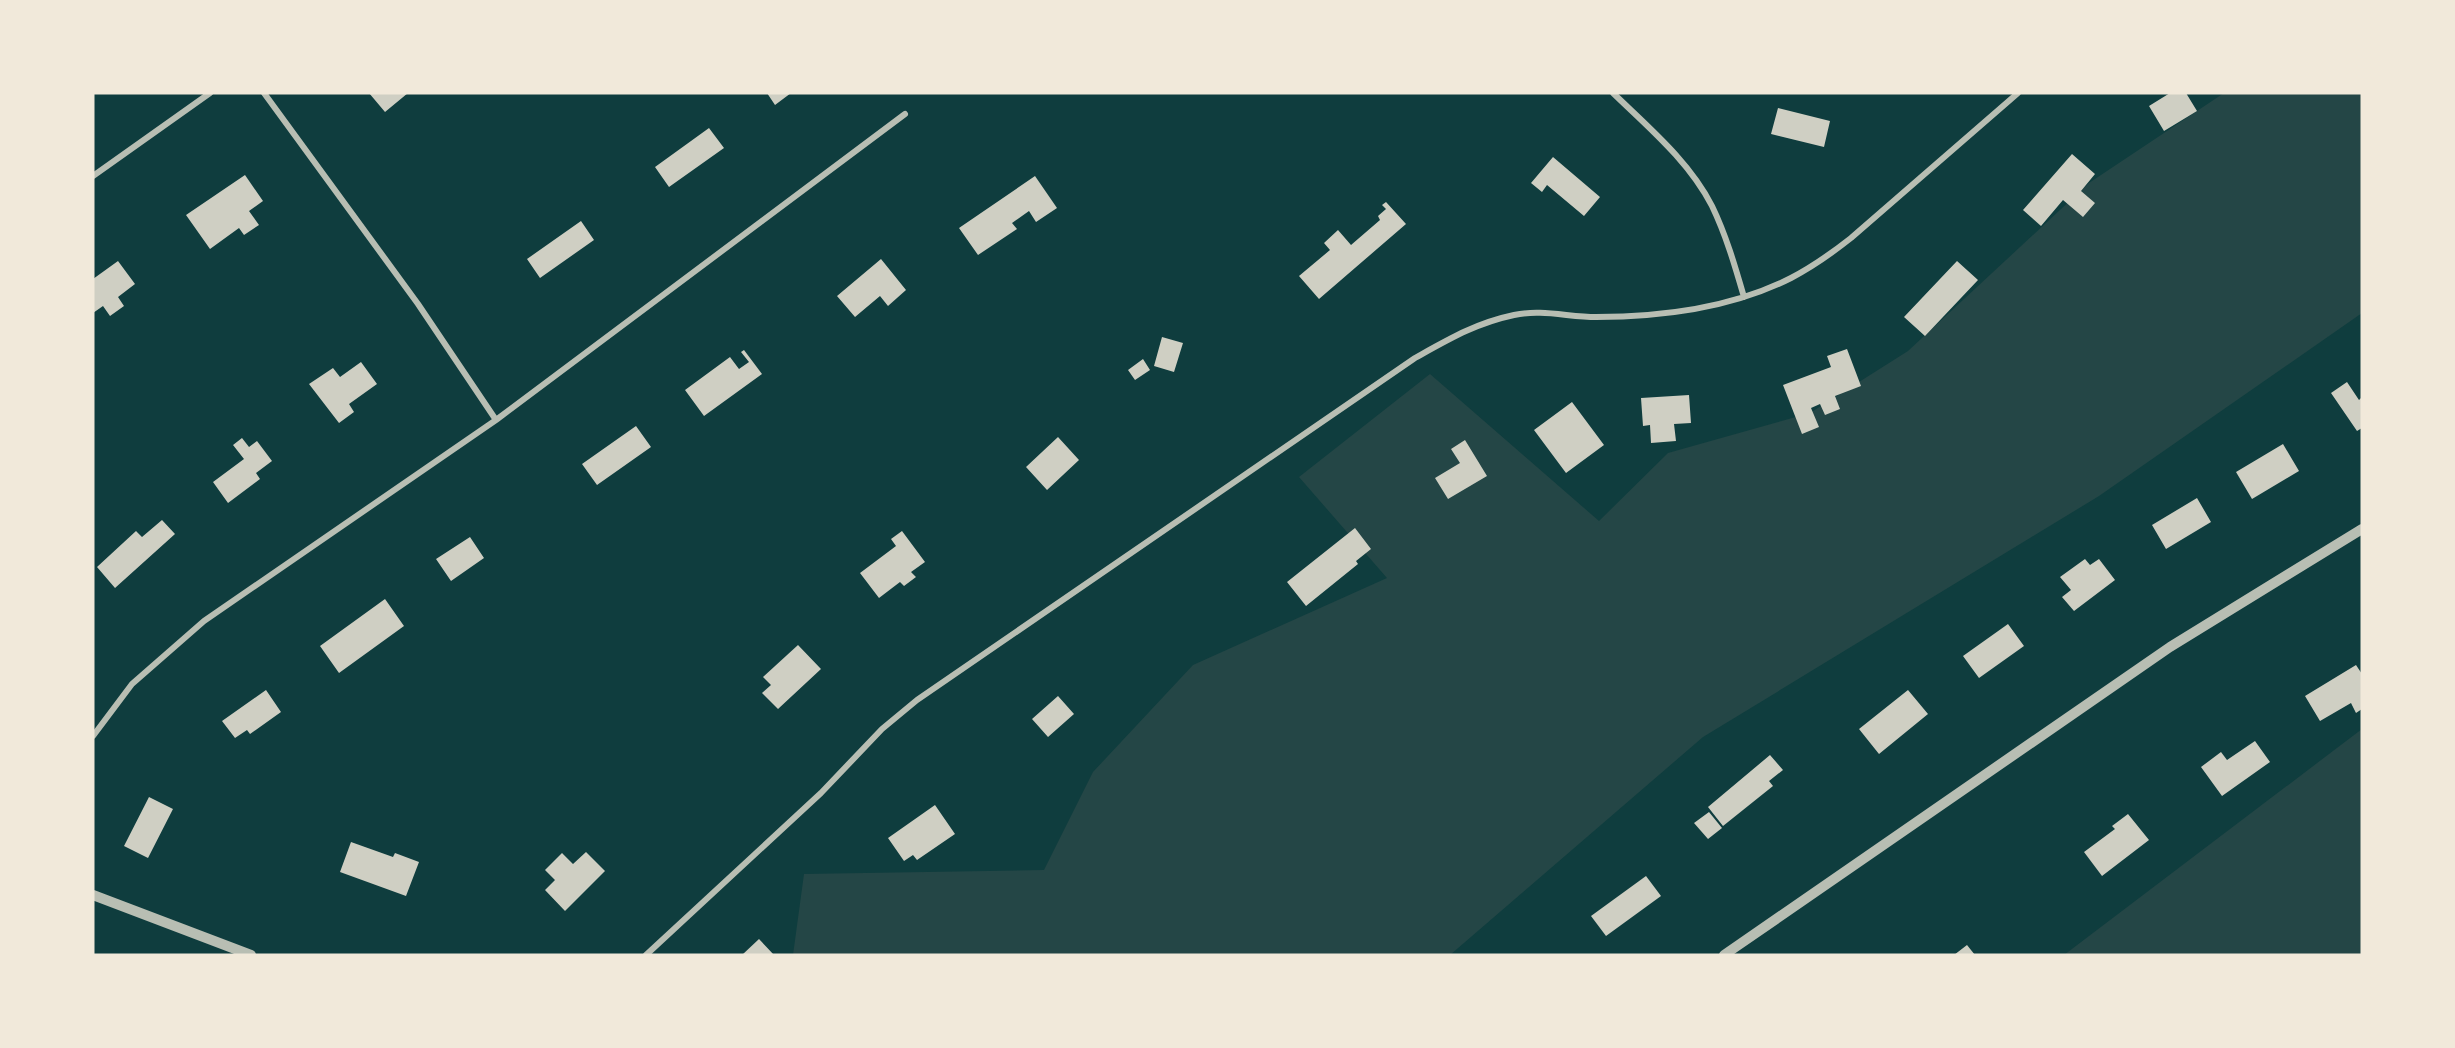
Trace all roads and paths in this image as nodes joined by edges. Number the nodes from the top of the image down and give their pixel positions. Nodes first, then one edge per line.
1 (210, 93) edge
2 (264, 93) edge
3 (1612, 93) edge
4 (2018, 93) edge
5 (905, 114) dead end
6 (93, 176) edge
7 (1744, 297) junction
8 (496, 420) junction
9 (2362, 529) edge
10 (93, 736) edge
11 (93, 895) edge
12 (251, 955) edge
13 (646, 955) edge
14 (1724, 955) edge

1 - 6 street
2 - 8 street
3 - 7 street
4 - 7 street
5 - 8 street
7 - 13 street
8 - 10 street
9 - 14 street
11 - 12 street

